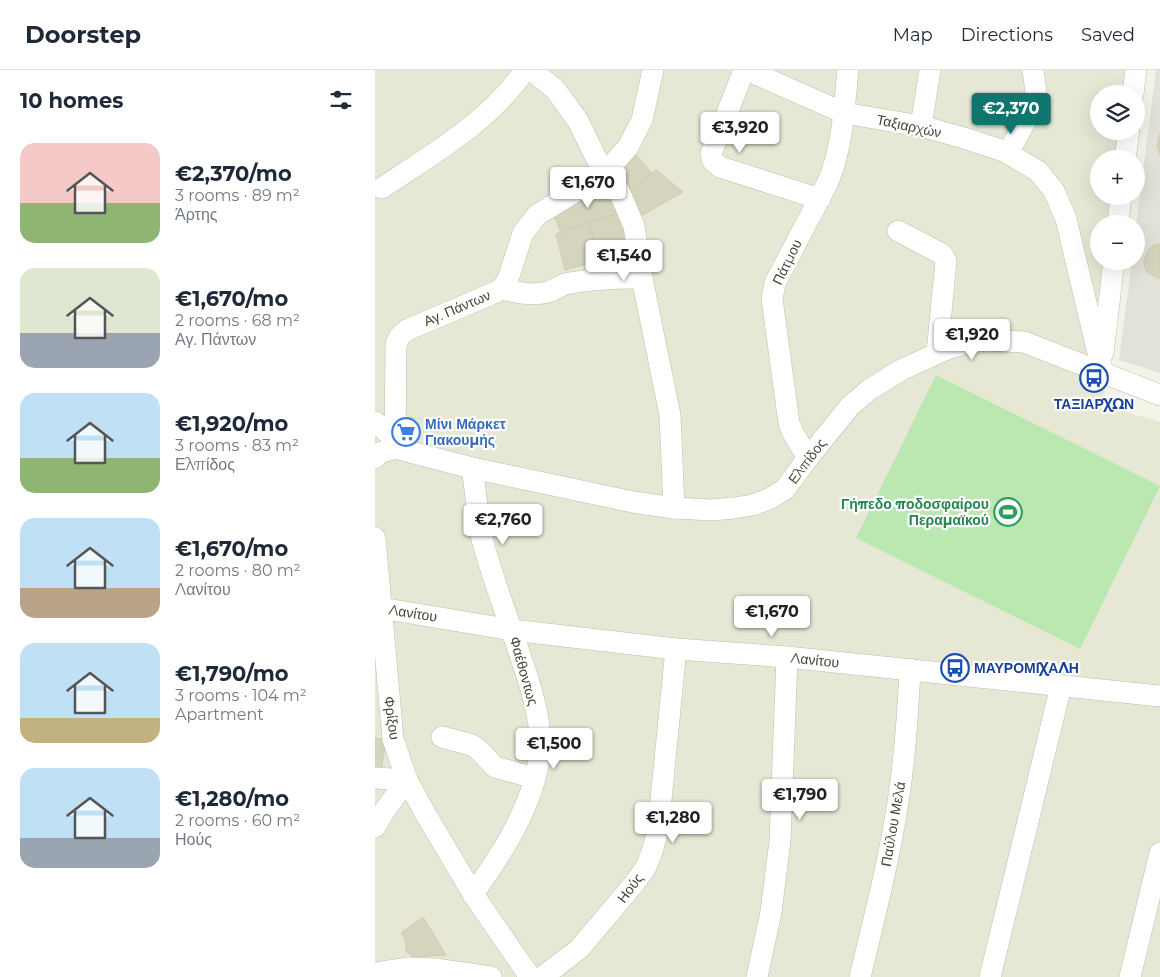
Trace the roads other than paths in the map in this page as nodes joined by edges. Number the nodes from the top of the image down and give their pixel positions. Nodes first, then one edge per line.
1 (525, 70) edge
2 (531, 70) edge
3 (653, 70) edge
4 (746, 70) edge
5 (848, 70) edge
6 (930, 70) edge
7 (1033, 70) edge
8 (1136, 70) edge
9 (1134, 85) edge
10 (844, 113) junction
11 (921, 126) junction
12 (1008, 153) junction
13 (604, 174) junction
14 (382, 188) dead end
15 (820, 199) junction
16 (898, 231) dead end
17 (1113, 270) edge
18 (642, 278) junction
19 (501, 289) junction
20 (937, 353) junction
21 (1102, 370) junction
22 (1160, 395) edge
23 (375, 422) edge
24 (395, 444) junction
25 (375, 458) edge
26 (808, 458) junction
27 (472, 468) junction
28 (674, 508) junction
29 (375, 538) edge
30 (381, 608) junction
31 (512, 630) junction
32 (676, 649) junction
33 (787, 657) junction
34 (910, 669) junction
35 (1061, 686) junction
36 (1160, 696) edge
37 (442, 737) dead end
38 (375, 778) edge
39 (535, 778) junction
40 (407, 780) junction
41 (375, 827) edge
42 (1160, 853) edge
43 (473, 894) junction
44 (375, 973) edge
45 (491, 977) edge
46 (531, 977) edge
47 (542, 977) edge
48 (757, 977) edge
49 (860, 977) edge
50 (990, 977) edge
51 (1130, 977) edge

1 - 14 street
2 - 13 street
3 - 13 street, Αγ. Πάντων
4 - 10 street, Ταξιαρχών
4 - 15 street
5 - 10 street, Πάτμου
6 - 11 street
7 - 12 street
8 - 9 street
10 - 11 street, Ταξιαρχών
10 - 15 street, Πάτμου
11 - 12 street, Ταξιαρχών
12 - 21 street, Ταξιαρχών
13 - 18 street
13 - 19 street, Αγ. Πάντων
15 - 26 street, Πάτμου
16 - 20 street
17 - 21 street
18 - 19 street
18 - 28 street
19 - 24 street, Αγ. Πάντων
20 - 21 street, Ελπίδος
20 - 26 street, Ελπίδος
21 - 22 street, Ελπίδος
23 - 24 street
24 - 25 street
24 - 27 street, Ελπίδος
26 - 28 street, Ελπίδος
27 - 28 street, Ελπίδος
27 - 31 street, Φαέθοντως
29 - 30 street, Φρίξου
30 - 31 street, Λανίτου
30 - 40 street, Φρίξου
31 - 32 street, Λανίτου
31 - 39 street, Φαέθοντως
32 - 33 street, Λανίτου
32 - 47 street, Ηούς
33 - 34 street, Λανίτου
33 - 48 street
34 - 35 street, Λανίτου
34 - 49 street, Παύλου Μελά
35 - 36 street, Λανίτου
35 - 50 street
37 - 39 street
38 - 40 street
39 - 43 street, Φαέθοντως
40 - 41 street
40 - 43 street, Φρίξου
42 - 51 street
43 - 46 street, Φρίξου
44 - 45 street

